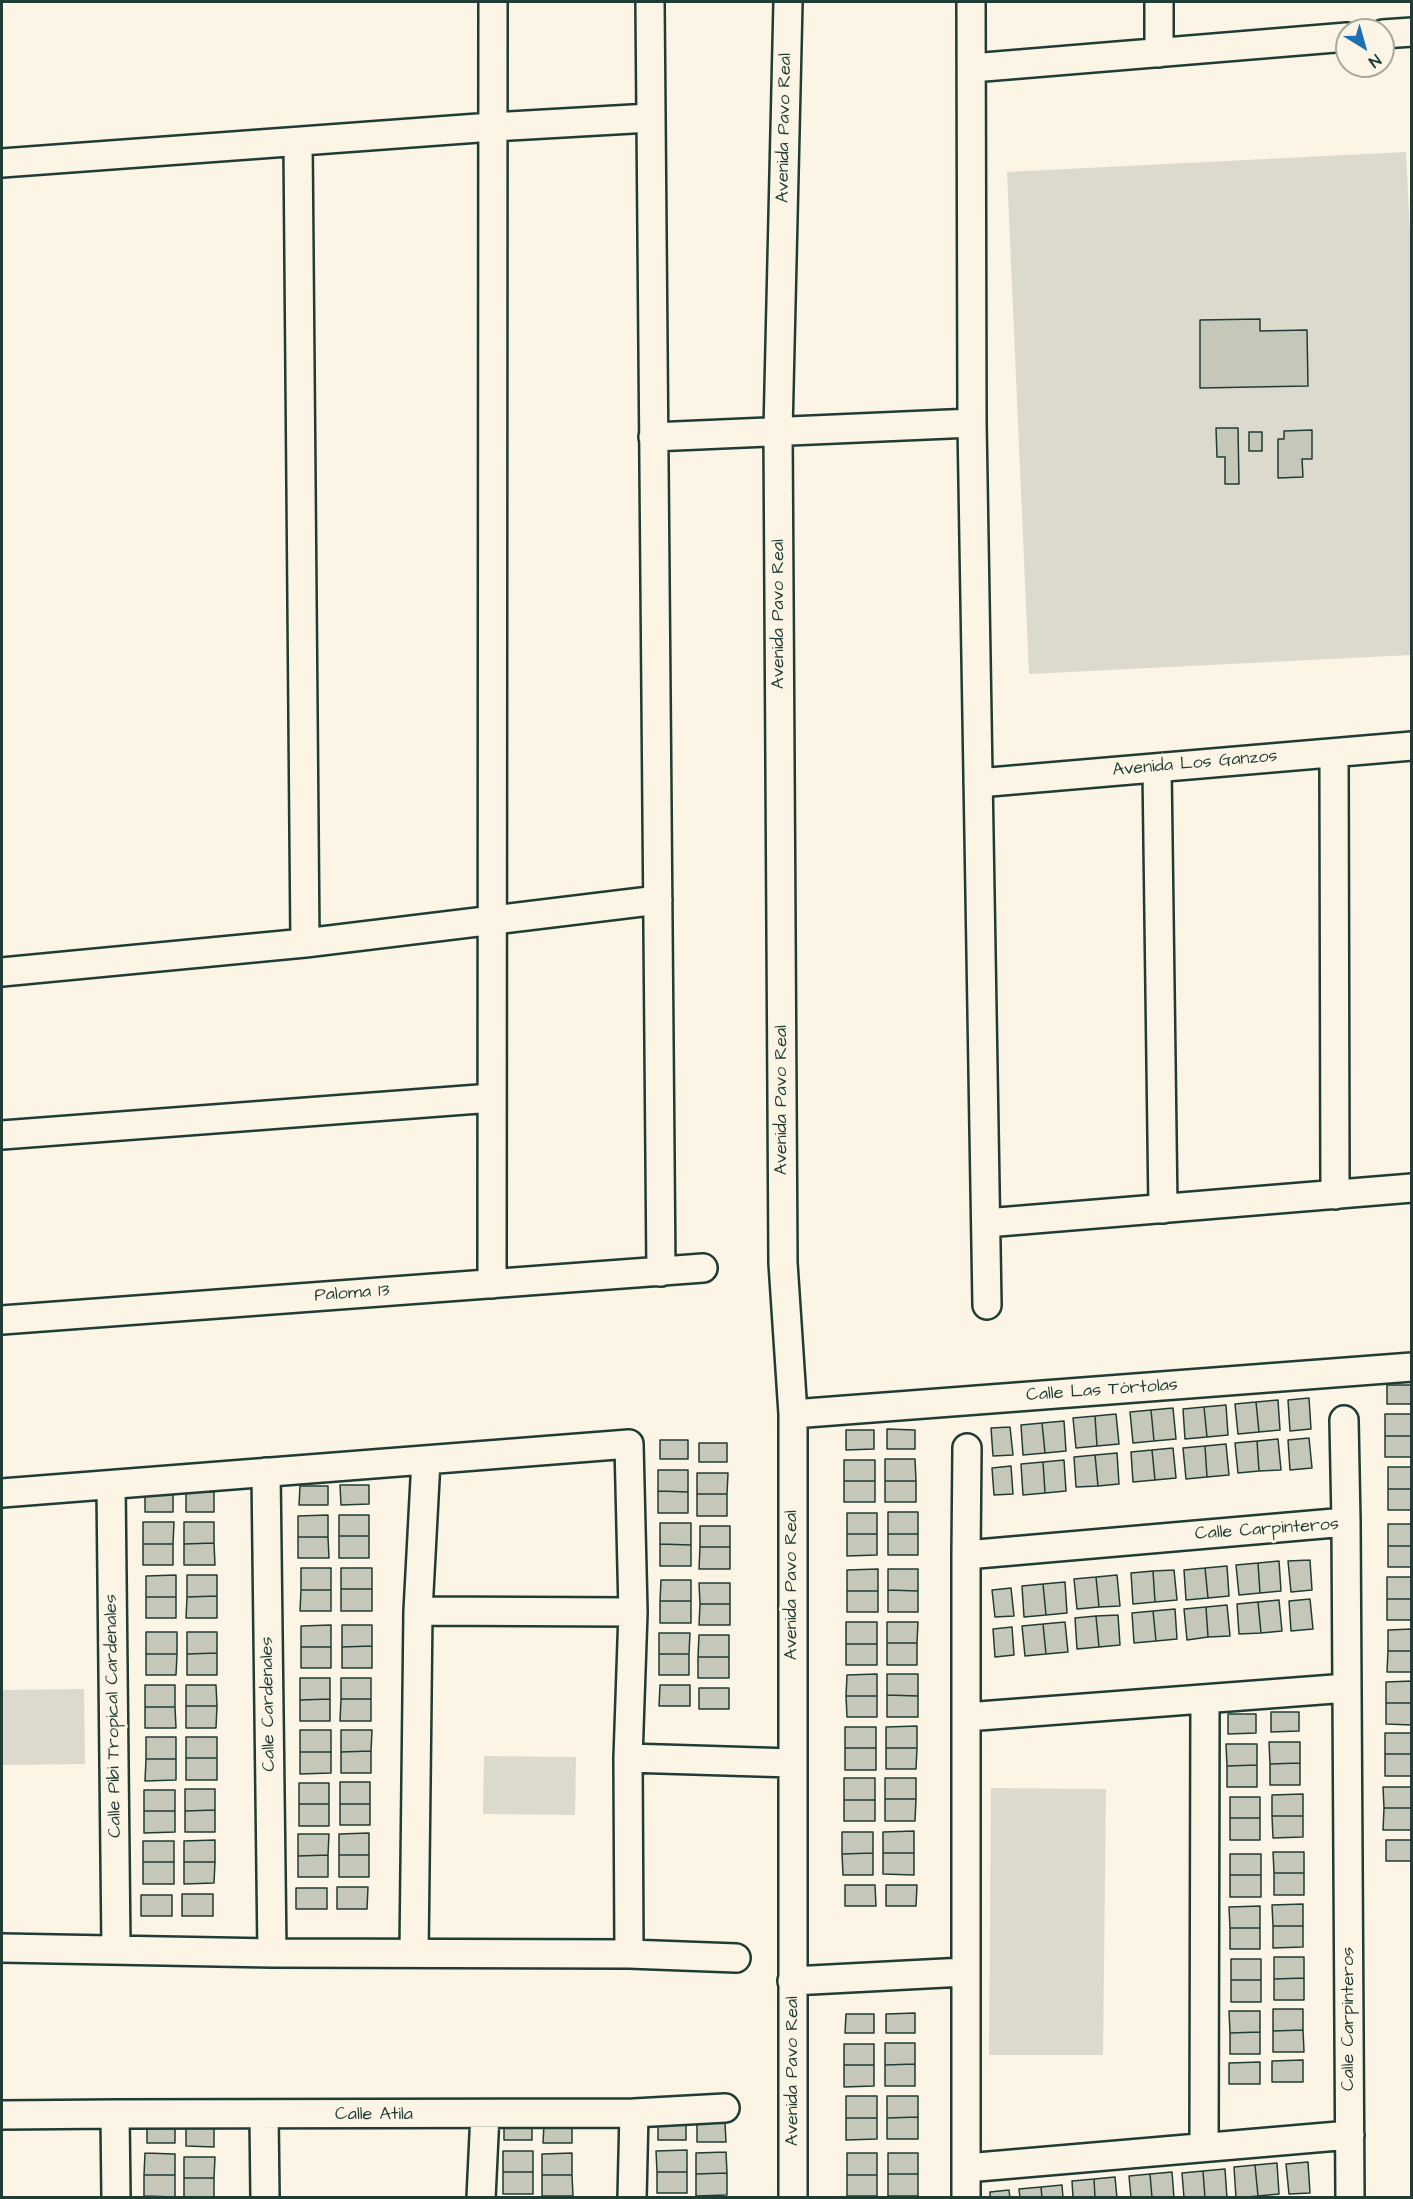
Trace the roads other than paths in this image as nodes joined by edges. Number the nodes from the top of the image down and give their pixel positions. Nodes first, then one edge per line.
1 (494, 2) edge
2 (650, 2) edge
3 (788, 2) edge
4 (971, 2) edge
5 (1160, 2) edge
6 (1412, 32) edge
7 (1395, 33) edge
8 (1335, 38) edge
9 (1159, 53) junction
10 (972, 68) junction
11 (650, 118) junction
12 (492, 127) junction
13 (298, 142) junction
14 (2, 163) edge
15 (972, 423) junction
16 (778, 431) junction
17 (653, 437) junction
18 (1412, 746) edge
19 (1334, 753) junction
20 (1157, 768) junction
21 (978, 783) junction
22 (658, 900) junction
23 (492, 921) junction
24 (305, 943) junction
25 (2, 972) edge
26 (492, 1098) junction
27 (2, 1135) edge
28 (1412, 1188) edge
29 (1335, 1195) junction
30 (1163, 1209) junction
31 (986, 1223) junction
32 (703, 1268) dead end
33 (661, 1272) junction
34 (492, 1284) junction
35 (987, 1305) dead end
36 (2, 1320) edge
37 (1412, 1367) edge
38 (793, 1414) junction
39 (1344, 1420) dead end
40 (966, 1448) dead end
41 (426, 1460) junction
42 (266, 1472) junction
43 (111, 1485) junction
44 (2, 1493) edge
45 (1346, 1522) junction
46 (966, 1555) junction
47 (418, 1611) junction
48 (633, 1612) junction
49 (1347, 1688) junction
50 (1205, 1699) junction
51 (966, 1717) junction
52 (628, 1758) junction
53 (792, 1763) junction
54 (2, 1948) edge
55 (116, 1948) junction
56 (272, 1953) junction
57 (414, 1953) junction
58 (629, 1954) junction
59 (736, 1958) dead end
60 (964, 1972) junction
61 (792, 1981) junction
62 (725, 2108) dead end
63 (634, 2113) junction
64 (115, 2114) junction
65 (485, 2114) junction
66 (2, 2115) edge
67 (264, 2116) junction
68 (1350, 2134) junction
69 (1204, 2147) junction
70 (966, 2168) junction
71 (116, 2198) edge
72 (265, 2198) edge
73 (481, 2198) edge
74 (632, 2198) edge
75 (793, 2198) edge
76 (966, 2198) edge
77 (1350, 2198) edge

1 - 12 street
2 - 11 street
3 - 16 street, Avenida Pavo Real
4 - 10 street
5 - 9 street
6 - 7 street
8 - 9 street
9 - 10 street
10 - 15 street
11 - 12 street
11 - 17 street
12 - 13 street
12 - 23 street
13 - 14 street
13 - 24 street
15 - 16 street
15 - 21 street
16 - 17 street
16 - 38 street, Avenida Pavo Real
17 - 22 street
18 - 19 street, Avenida Los Ganzos
19 - 20 street, Avenida Los Ganzos
19 - 29 street
20 - 21 street, Avenida Los Ganzos
20 - 30 street
21 - 31 street
22 - 23 street
22 - 33 street
23 - 24 street
23 - 26 street
24 - 25 street
26 - 27 street
26 - 34 street
28 - 29 street
29 - 30 street
30 - 31 street
31 - 35 street
32 - 33 street, Paloma 13
33 - 34 street, Paloma 13
34 - 36 street, Paloma 13
37 - 38 street, Calle Las Tórtolas
38 - 53 street, Avenida Pavo Real
39 - 45 street
40 - 46 street
41 - 42 street
41 - 47 street
41 - 48 street
42 - 43 street
42 - 56 street, Calle Cardenales
43 - 44 street
43 - 55 street, Calle Pibi Tropical Cardenales
45 - 46 street, Calle Carpinteros
45 - 49 street, Calle Carpinteros
46 - 51 street
47 - 48 street
47 - 57 street
48 - 52 street
49 - 50 street
49 - 68 street, Calle Carpinteros
50 - 51 street
50 - 69 street
51 - 60 street
52 - 53 street
52 - 58 street
53 - 61 street, Avenida Pavo Real
54 - 55 street
55 - 56 street
56 - 57 street
57 - 58 street
58 - 59 street
60 - 61 street
60 - 70 street
61 - 75 street, Avenida Pavo Real
62 - 63 street, Calle Atila
63 - 65 street, Calle Atila
63 - 74 street
64 - 66 street, Calle Atila
64 - 67 street, Calle Atila
64 - 71 street
65 - 67 street, Calle Atila
65 - 73 street
67 - 72 street
68 - 69 street
68 - 77 street, Calle Carpinteros
69 - 70 street
70 - 76 street

